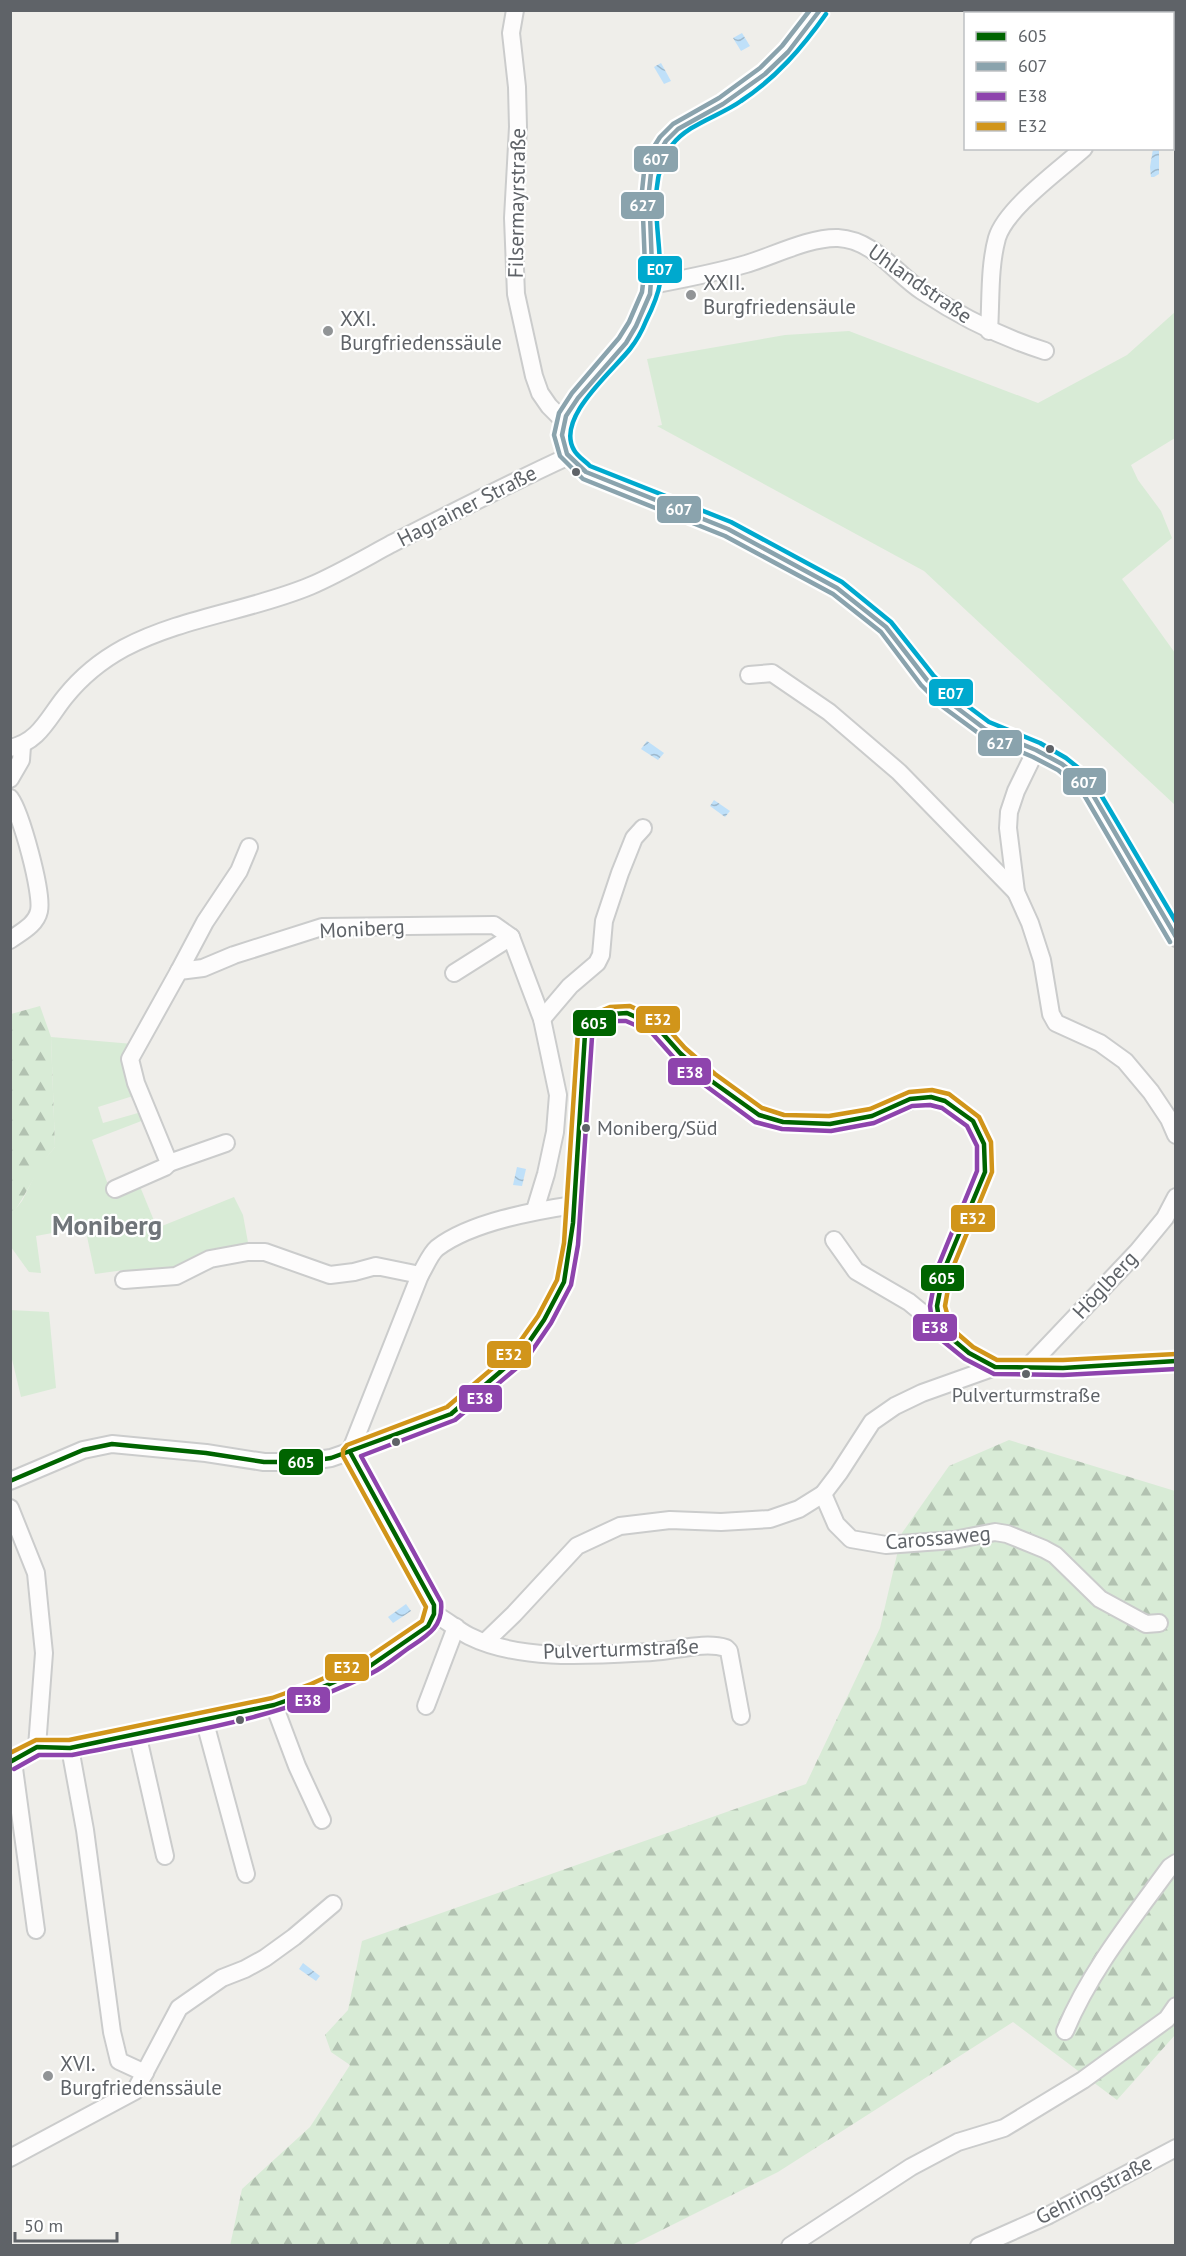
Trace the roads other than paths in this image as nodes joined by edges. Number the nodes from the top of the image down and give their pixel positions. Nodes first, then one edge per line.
1 (515, 10) edge
2 (820, 10) edge
3 (1082, 150) edge
4 (652, 285) junction
5 (988, 331) junction
6 (1046, 351) dead end
7 (564, 421) junction
8 (567, 457) junction
9 (750, 675) dead end
10 (16, 747) edge
11 (1035, 750) junction
12 (10, 779) edge
13 (10, 798) edge
14 (643, 828) dead end
15 (249, 847) dead end
16 (1016, 892) junction
17 (511, 937) junction
18 (1176, 938) edge
19 (10, 940) edge
20 (179, 971) junction
21 (454, 973) dead end
22 (542, 1019) junction
23 (1176, 1135) edge
24 (226, 1143) dead end
25 (169, 1163) junction
26 (115, 1189) dead end
27 (1176, 1197) edge
28 (574, 1205) junction
29 (536, 1210) junction
30 (834, 1240) dead end
31 (420, 1275) junction
32 (124, 1280) dead end
33 (945, 1333) junction
34 (1176, 1361) edge
35 (995, 1367) junction
36 (1027, 1368) junction
37 (350, 1452) junction
38 (10, 1481) edge
39 (823, 1494) junction
40 (10, 1508) edge
41 (434, 1614) junction
42 (1159, 1623) dead end
43 (456, 1627) junction
44 (485, 1642) junction
45 (274, 1705) junction
46 (426, 1706) dead end
47 (741, 1716) dead end
48 (204, 1719) junction
49 (137, 1733) junction
50 (37, 1747) junction
51 (69, 1748) junction
52 (12, 1762) edge
53 (322, 1820) dead end
54 (165, 1856) dead end
55 (1176, 1863) edge
56 (246, 1874) dead end
57 (333, 1904) dead end
58 (36, 1930) dead end
59 (1176, 2006) edge
60 (1065, 2031) dead end
61 (145, 2073) junction
62 (1176, 2148) edge
63 (10, 2158) edge
64 (790, 2246) edge
65 (979, 2246) edge

1 - 7 street, Filsermayrstraße
2 - 4 street
3 - 5 street
4 - 5 street, Uhlandstraße
4 - 7 street
5 - 6 street, Uhlandstraße
7 - 8 street
8 - 10 street, Hagrainer Straße
8 - 11 street
9 - 16 street
10 - 12 street, Hagrainer Straße
11 - 16 street
11 - 18 street
13 - 19 street
14 - 22 street
15 - 20 street
16 - 23 street
17 - 20 street, Moniberg
17 - 21 street
17 - 22 street
20 - 25 street
22 - 29 street
24 - 25 street
25 - 26 street
27 - 36 street, Höglberg
28 - 29 street
28 - 33 street
28 - 37 street
29 - 31 street
30 - 33 street
31 - 32 street
31 - 37 street
33 - 35 street
34 - 36 street
35 - 36 street
35 - 39 street
37 - 38 street
37 - 41 street
39 - 42 street, Carossaweg
39 - 44 street
40 - 50 street
41 - 43 street
41 - 45 street
43 - 44 street
43 - 46 street
44 - 47 street, Pulverturmstraße
45 - 48 street
45 - 53 street
48 - 49 street
48 - 56 street
49 - 51 street
49 - 54 street
50 - 51 street
50 - 52 street
51 - 61 street
52 - 58 street
55 - 60 street
57 - 61 street
59 - 64 street
61 - 63 street
62 - 65 street, Gehringstraße

